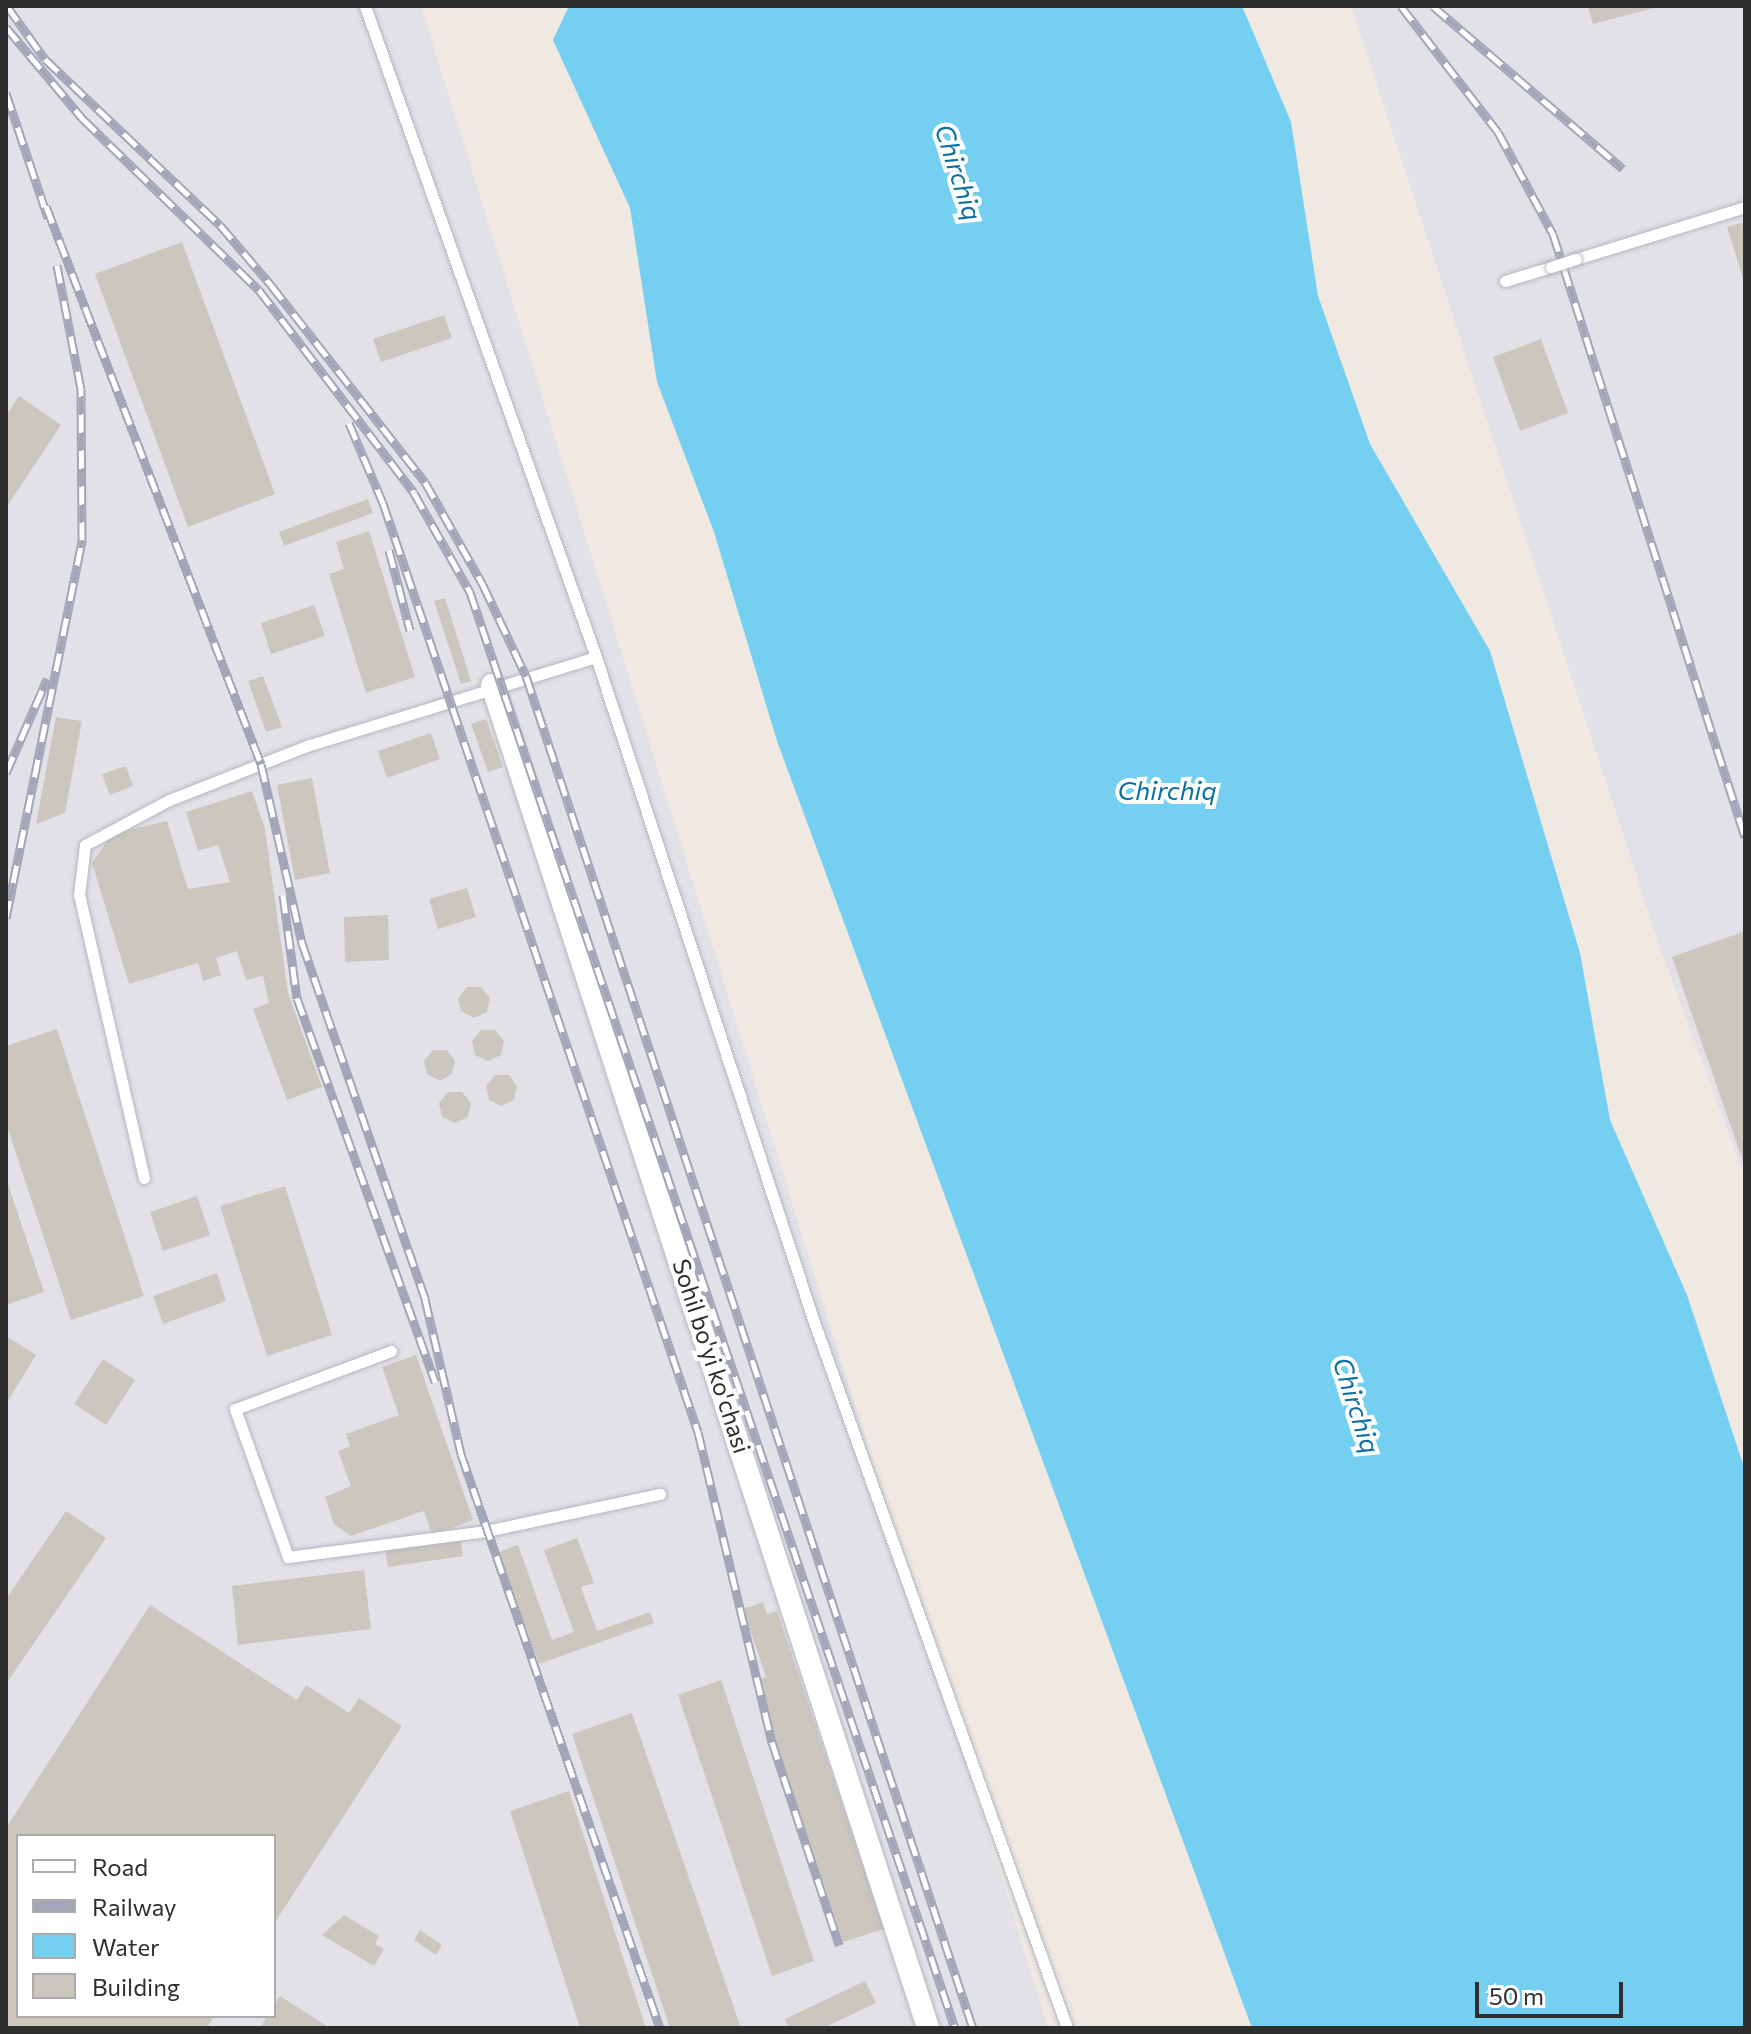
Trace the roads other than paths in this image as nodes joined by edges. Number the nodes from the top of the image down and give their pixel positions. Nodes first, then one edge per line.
1 (365, 6) edge
2 (1745, 207) edge
3 (1505, 281) dead end
4 (596, 657) junction
5 (492, 685) junction
6 (144, 1178) dead end
7 (391, 1351) dead end
8 (660, 1494) dead end
9 (928, 2028) edge
10 (1067, 2028) edge

1 - 4 lane
2 - 3 lane, bridge
4 - 5 lane
4 - 10 lane
5 - 6 lane
5 - 9 street, Sohil bo'yi ko'chasi
7 - 8 lane

